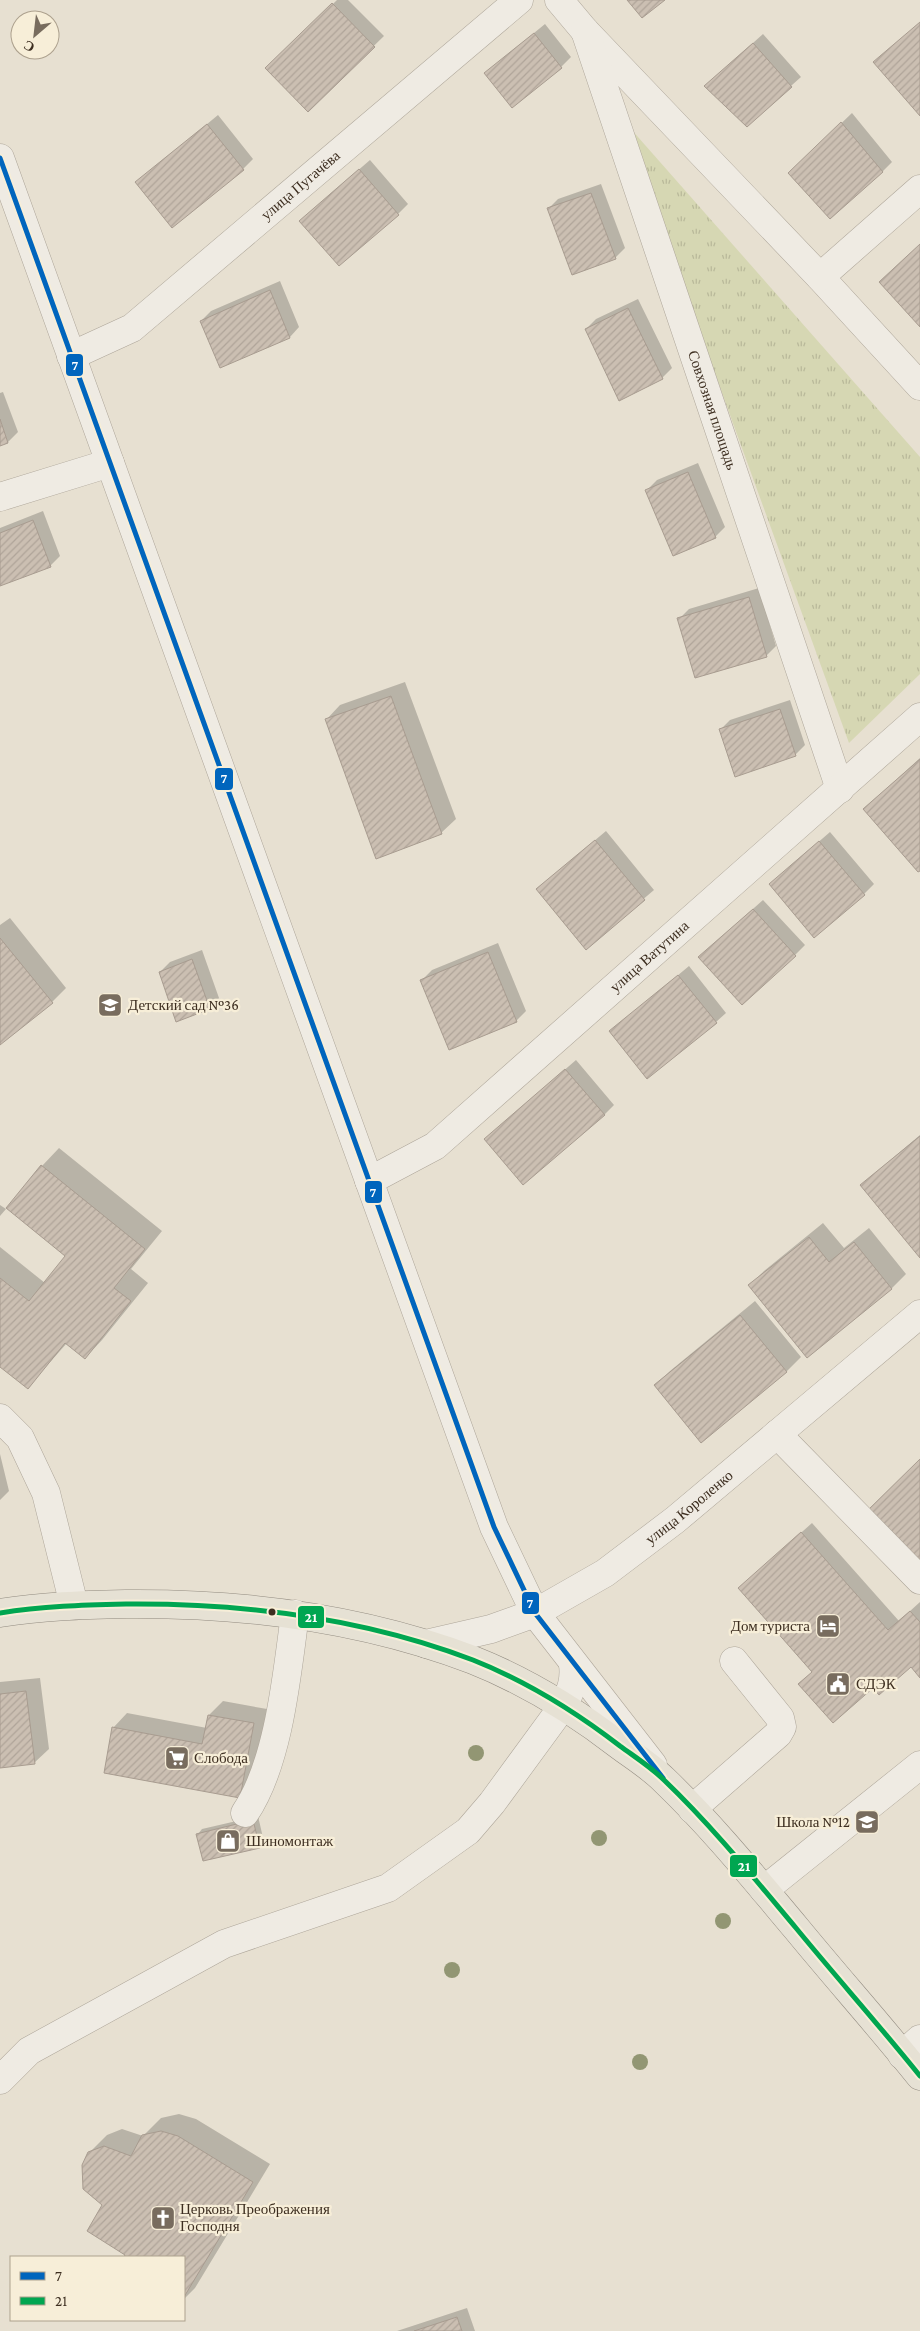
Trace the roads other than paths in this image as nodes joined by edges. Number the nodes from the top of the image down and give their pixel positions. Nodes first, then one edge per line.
1 (518, 0) edge
2 (559, 0) edge
3 (585, 31) junction
4 (0, 158) edge
5 (920, 189) edge
6 (820, 277) junction
7 (71, 356) junction
8 (920, 386) edge
9 (110, 464) junction
10 (0, 496) edge
11 (920, 717) edge
12 (840, 789) junction
13 (369, 1182) junction
14 (920, 1314) edge
15 (0, 1418) edge
16 (777, 1434) junction
17 (920, 1580) edge
18 (74, 1605) junction
19 (0, 1613) edge
20 (535, 1613) junction
21 (296, 1614) junction
22 (426, 1644) junction
23 (734, 1661) dead end
24 (573, 1664) junction
25 (563, 1706) junction
26 (920, 1765) edge
27 (663, 1778) junction
28 (692, 1809) junction
29 (246, 1813) dead end
30 (764, 1890) junction
31 (911, 2047) edge
32 (920, 2076) edge
33 (0, 2080) edge

1 - 7 street, улица Пугачёва
2 - 3 street, Совхозная площадь
3 - 6 street, Совхозная площадь
3 - 12 street, Совхозная площадь
4 - 7 street
5 - 6 street
6 - 8 street, Совхозная площадь
7 - 9 street
9 - 10 street
9 - 13 street
11 - 12 street, улица Ватутина
12 - 13 street, улица Ватутина
13 - 20 street
14 - 16 street, улица Короленко
15 - 18 street
16 - 17 street
16 - 20 street, улица Короленко
18 - 19 main road
18 - 21 main road
20 - 22 street, улица Короленко
20 - 24 street
21 - 22 main road
21 - 29 street
22 - 25 main road
23 - 28 street
24 - 25 street
24 - 27 street
25 - 27 main road
25 - 33 street
26 - 30 street
27 - 28 main road
28 - 30 main road
30 - 31 main road
31 - 32 main road

